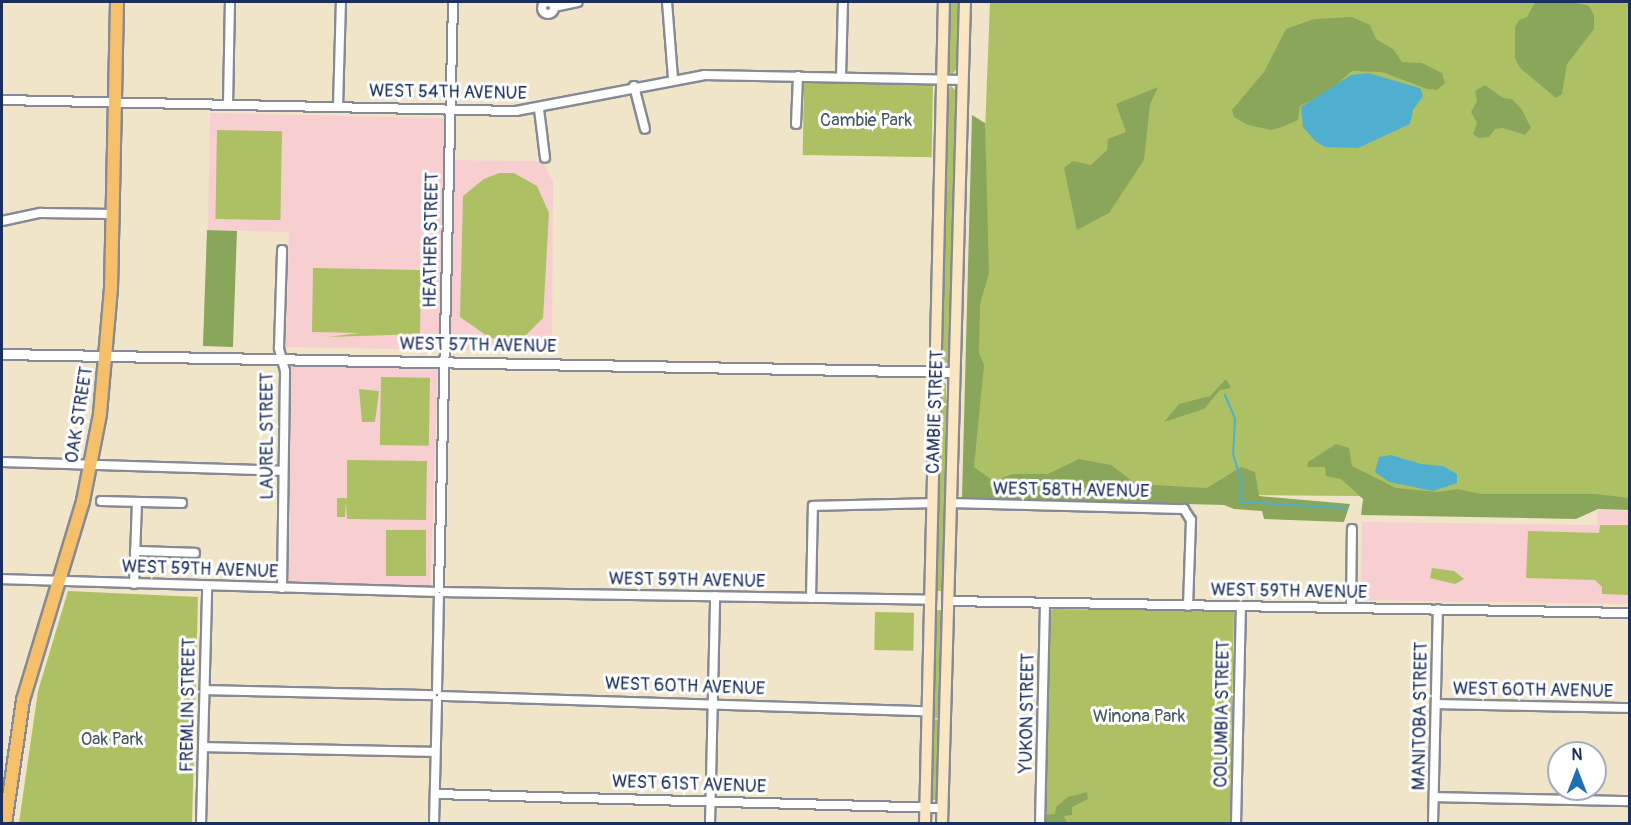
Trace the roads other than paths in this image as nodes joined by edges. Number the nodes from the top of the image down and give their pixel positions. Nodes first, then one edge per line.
1 (117, 2) edge
2 (230, 2) edge
3 (341, 2) edge
4 (453, 2) edge
5 (577, 2) edge
6 (667, 2) edge
7 (843, 2) edge
8 (944, 2) edge
9 (965, 2) edge
10 (554, 7) dead end
11 (798, 76) junction
12 (841, 77) junction
13 (673, 78) junction
14 (942, 79) junction
15 (963, 80) junction
16 (634, 86) junction
17 (2, 100) edge
18 (113, 102) junction
19 (228, 104) junction
20 (338, 107) junction
21 (450, 109) junction
22 (539, 109) junction
23 (796, 124) dead end
24 (645, 129) dead end
25 (545, 158) dead end
26 (112, 214) junction
27 (2, 220) edge
28 (282, 250) dead end
29 (2, 354) edge
30 (106, 356) junction
31 (282, 359) junction
32 (445, 362) junction
33 (936, 371) junction
34 (953, 372) junction
35 (2, 462) edge
36 (91, 466) junction
37 (283, 471) junction
38 (101, 501) dead end
39 (137, 502) junction
40 (182, 503) dead end
41 (933, 503) junction
42 (950, 503) junction
43 (1352, 529) dead end
44 (135, 551) junction
45 (195, 553) dead end
46 (2, 579) edge
47 (58, 581) junction
48 (134, 584) junction
49 (207, 586) junction
50 (282, 588) junction
51 (439, 592) junction
52 (715, 597) junction
53 (811, 598) junction
54 (936, 600) junction
55 (1045, 603) junction
56 (1188, 606) junction
57 (1241, 606) junction
58 (1351, 608) junction
59 (1438, 609) junction
60 (1629, 613) edge
61 (205, 690) junction
62 (437, 695) junction
63 (713, 702) junction
64 (1437, 705) junction
65 (1629, 708) edge
66 (928, 711) junction
67 (203, 747) junction
68 (435, 752) junction
69 (435, 794) junction
70 (1434, 797) junction
71 (711, 799) junction
72 (1629, 801) edge
73 (925, 808) junction
74 (942, 808) junction
75 (5, 824) edge
76 (201, 824) edge
77 (434, 824) edge
78 (710, 824) edge
79 (925, 824) edge
80 (942, 824) edge
81 (1040, 824) edge
82 (1236, 824) edge
83 (1433, 824) edge

1 - 18 main road, OAK STREET
2 - 19 street
3 - 20 street
4 - 21 street, HEATHER STREET
5 - 10 street
6 - 13 street
7 - 12 street
8 - 14 main road, CAMBIE STREET
9 - 15 main road, CAMBIE STREET
11 - 12 street, WEST 54TH AVENUE
11 - 13 street, WEST 54TH AVENUE
11 - 23 street
12 - 14 street, WEST 54TH AVENUE
13 - 16 street, WEST 54TH AVENUE
14 - 15 street, WEST 54TH AVENUE
14 - 33 main road, CAMBIE STREET
15 - 34 main road, CAMBIE STREET
16 - 22 street, WEST 54TH AVENUE
16 - 24 street
17 - 18 street, WEST 54TH AVENUE
18 - 19 street, WEST 54TH AVENUE
18 - 26 main road, OAK STREET
19 - 20 street, WEST 54TH AVENUE
20 - 21 street, WEST 54TH AVENUE
21 - 22 street, WEST 54TH AVENUE
21 - 32 street, HEATHER STREET
22 - 25 street
26 - 27 street
26 - 30 main road, OAK STREET
28 - 31 street, LAUREL STREET
29 - 30 street, WEST 57TH AVENUE
30 - 31 street, WEST 57TH AVENUE
30 - 36 main road, OAK STREET
31 - 32 street, WEST 57TH AVENUE
31 - 37 street, LAUREL STREET
32 - 33 street, WEST 57TH AVENUE
32 - 51 street, HEATHER STREET
33 - 34 street, WEST 57TH AVENUE
33 - 41 main road, CAMBIE STREET
34 - 42 main road, CAMBIE STREET
35 - 36 street
36 - 37 street
36 - 47 main road, OAK STREET
37 - 50 street, LAUREL STREET
38 - 39 street
39 - 40 street
39 - 44 street
41 - 53 street
41 - 54 main road, CAMBIE STREET
42 - 54 main road, CAMBIE STREET
42 - 56 street, WEST 58TH AVENUE
43 - 58 street
44 - 45 street
44 - 48 street
46 - 47 street, WEST 59TH AVENUE
47 - 48 street, WEST 59TH AVENUE
47 - 75 main road, OAK STREET
48 - 49 street, WEST 59TH AVENUE
49 - 50 street, WEST 59TH AVENUE
49 - 61 street, FREMLIN STREET
50 - 51 street, WEST 59TH AVENUE
51 - 52 street, WEST 59TH AVENUE
51 - 62 street, HEATHER STREET
52 - 53 street, WEST 59TH AVENUE
52 - 63 street
53 - 54 street, WEST 59TH AVENUE
54 - 55 street, WEST 59TH AVENUE
54 - 66 main road, CAMBIE STREET
54 - 74 main road, CAMBIE STREET
55 - 56 street, WEST 59TH AVENUE
55 - 81 street, YUKON STREET
56 - 57 street, WEST 59TH AVENUE
57 - 58 street, WEST 59TH AVENUE
57 - 82 street, COLUMBIA STREET
58 - 59 street, WEST 59TH AVENUE
59 - 60 street, WEST 59TH AVENUE
59 - 64 street, MANITOBA STREET
61 - 62 street, WEST 60TH AVENUE
61 - 67 street, FREMLIN STREET
62 - 63 street, WEST 60TH AVENUE
62 - 68 street, HEATHER STREET
63 - 66 street, WEST 60TH AVENUE
63 - 71 street
64 - 65 street, WEST 60TH AVENUE
64 - 70 street, MANITOBA STREET
66 - 73 main road, CAMBIE STREET
67 - 68 street
67 - 76 street, FREMLIN STREET
68 - 69 street, HEATHER STREET
69 - 71 street, WEST 61ST AVENUE
69 - 77 street, HEATHER STREET
70 - 72 street
70 - 83 street, MANITOBA STREET
71 - 73 street, WEST 61ST AVENUE
71 - 78 street
73 - 74 street, WEST 61ST AVENUE
73 - 79 main road, CAMBIE STREET
74 - 80 main road, CAMBIE STREET

